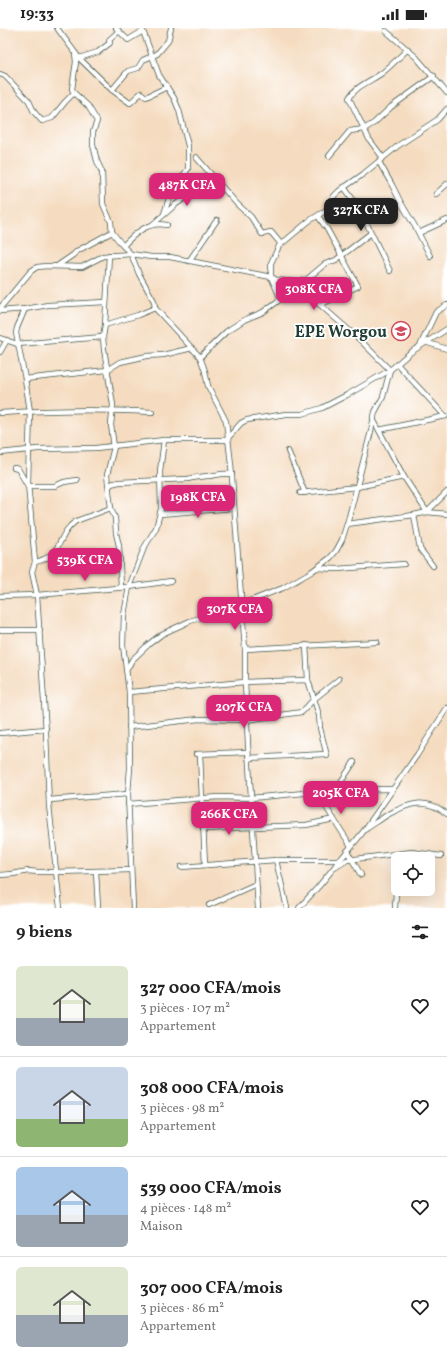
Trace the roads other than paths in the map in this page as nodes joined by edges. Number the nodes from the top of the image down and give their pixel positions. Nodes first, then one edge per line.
1 (171, 28) edge
2 (59, 29) edge
3 (117, 30) edge
4 (386, 31) dead end
5 (408, 49) junction
6 (75, 53) junction
7 (152, 55) junction
8 (79, 58) junction
9 (0, 74) edge
10 (434, 76) junction
11 (167, 87) junction
12 (112, 90) junction
13 (74, 93) junction
14 (447, 93) edge
15 (447, 109) edge
16 (364, 129) junction
17 (328, 156) dead end
18 (196, 157) dead end
19 (381, 160) junction
20 (214, 178) junction
21 (447, 184) edge
22 (344, 187) junction
23 (436, 194) dead end
24 (164, 214) junction
25 (318, 216) junction
26 (217, 220) dead end
27 (447, 220) edge
28 (152, 225) junction
29 (167, 225) dead end
30 (112, 232) junction
31 (371, 233) junction
32 (419, 233) junction
33 (281, 244) junction
34 (123, 246) junction
35 (131, 254) junction
36 (109, 255) junction
37 (430, 256) dead end
38 (341, 257) junction
39 (189, 261) junction
40 (57, 266) junction
41 (390, 271) dead end
42 (270, 277) junction
43 (281, 299) junction
44 (106, 302) junction
45 (320, 305) junction
46 (447, 305) edge
47 (155, 308) junction
48 (0, 309) edge
49 (25, 309) junction
50 (105, 325) junction
51 (447, 329) edge
52 (103, 337) junction
53 (0, 338) edge
54 (7, 340) junction
55 (425, 342) junction
56 (18, 344) junction
57 (420, 346) junction
58 (192, 348) junction
59 (447, 349) edge
60 (0, 352) edge
61 (200, 357) junction
62 (397, 364) junction
63 (107, 370) junction
64 (390, 370) junction
65 (25, 379) junction
66 (30, 411) junction
67 (113, 411) junction
68 (152, 412) dead end
69 (0, 413) edge
70 (446, 416) edge
71 (373, 418) junction
72 (379, 430) junction
73 (228, 439) junction
74 (164, 440) junction
75 (114, 447) junction
76 (30, 450) junction
77 (288, 451) dead end
78 (0, 453) edge
79 (14, 468) dead end
80 (232, 474) junction
81 (404, 477) junction
82 (77, 480) dead end
83 (160, 480) junction
84 (28, 486) junction
85 (109, 487) junction
86 (357, 487) junction
87 (447, 492) edge
88 (112, 508) junction
89 (234, 508) junction
90 (426, 512) junction
91 (160, 514) junction
92 (447, 514) edge
93 (414, 515) junction
94 (347, 524) junction
95 (35, 562) junction
96 (404, 564) dead end
97 (433, 566) dead end
98 (317, 568) junction
99 (172, 581) dead end
100 (121, 587) junction
101 (129, 587) junction
102 (38, 595) junction
103 (0, 596) edge
104 (241, 604) junction
105 (0, 630) edge
106 (40, 630) junction
107 (377, 642) dead end
108 (306, 645) junction
109 (245, 649) junction
110 (127, 669) junction
111 (339, 679) dead end
112 (308, 680) junction
113 (245, 682) junction
114 (129, 692) junction
115 (313, 700) junction
116 (447, 708) edge
117 (246, 720) junction
118 (129, 727) junction
119 (46, 728) junction
120 (0, 733) edge
121 (248, 752) junction
122 (248, 758) junction
123 (354, 762) dead end
124 (393, 789) junction
125 (336, 790) junction
126 (317, 793) junction
127 (128, 794) junction
128 (202, 798) junction
129 (251, 798) junction
130 (49, 800) junction
131 (128, 804) junction
132 (326, 806) junction
133 (447, 814) edge
134 (334, 819) junction
135 (254, 826) junction
136 (203, 829) junction
137 (363, 832) junction
138 (351, 846) junction
139 (347, 851) junction
140 (441, 856) dead end
141 (352, 859) junction
142 (276, 860) junction
143 (340, 860) junction
144 (256, 862) junction
145 (205, 865) junction
146 (181, 867) dead end
147 (334, 868) junction
148 (131, 870) junction
149 (96, 871) junction
150 (56, 872) junction
151 (0, 875) edge
152 (361, 876) dead end
153 (256, 884) junction
154 (396, 896) edge
155 (209, 905) dead end
156 (60, 908) edge
157 (98, 908) edge
158 (133, 908) edge
159 (258, 908) edge
160 (287, 908) edge
161 (299, 908) edge
162 (394, 908) edge

1 - 7 street
2 - 6 street
3 - 7 street
3 - 8 street
4 - 5 street
5 - 10 street
5 - 16 street
6 - 8 street
6 - 13 street
7 - 11 street
7 - 12 street
8 - 12 street
9 - 13 street
10 - 14 street
10 - 16 street
11 - 12 street
11 - 24 street
13 - 30 street
15 - 19 street
16 - 17 street
16 - 19 street
18 - 20 street
19 - 22 street
19 - 32 street
20 - 24 street
20 - 33 street
21 - 23 street
22 - 25 street
22 - 31 street
24 - 28 street
25 - 33 street
25 - 38 street
26 - 39 street
27 - 32 street
28 - 29 street
28 - 34 street
30 - 34 street
30 - 40 street
31 - 38 street
31 - 41 street
32 - 37 street
33 - 42 street
34 - 35 street
35 - 36 street
35 - 39 street
35 - 47 street
36 - 40 street
36 - 44 street
38 - 42 street
38 - 45 street
39 - 42 street
40 - 48 street
42 - 43 street
43 - 45 street
43 - 61 street
44 - 49 street
44 - 50 street
45 - 64 street
46 - 57 street
47 - 50 street
47 - 58 street
48 - 49 street
49 - 56 street
50 - 52 street
51 - 55 street
52 - 56 street
52 - 63 street
53 - 54 street
54 - 56 street
54 - 60 street
55 - 57 street
55 - 59 street
56 - 65 street
57 - 62 street
58 - 61 street
58 - 63 street
61 - 73 street
62 - 64 street
62 - 70 street
63 - 65 street
63 - 67 street
64 - 71 street
64 - 73 street
65 - 66 street
66 - 67 street
66 - 69 street
66 - 76 street
67 - 68 street
67 - 75 street
70 - 72 street
71 - 72 street
71 - 86 street
72 - 81 street
73 - 74 street
73 - 80 street
74 - 75 street
74 - 83 street
75 - 76 street
75 - 85 street
76 - 78 street
76 - 84 street
77 - 86 street
79 - 84 street
80 - 83 street
80 - 89 street
81 - 86 street
81 - 90 street
82 - 84 street
83 - 85 street
83 - 91 street
84 - 95 street
85 - 88 street
86 - 94 street
87 - 90 street
88 - 95 street
88 - 100 street
89 - 91 street
89 - 104 street
90 - 92 street
90 - 93 street
91 - 101 street
93 - 94 street
93 - 97 street
94 - 98 street
95 - 102 street
96 - 98 street
98 - 104 street
99 - 101 street
100 - 101 street
100 - 102 street
101 - 110 street
102 - 103 street
102 - 106 street
104 - 109 street
104 - 110 street
105 - 106 street
106 - 119 street
107 - 108 street
108 - 109 street
108 - 112 street
109 - 113 street
110 - 114 street
111 - 115 street
112 - 113 street
112 - 115 street
113 - 114 street
113 - 117 street
114 - 118 street
115 - 117 street
115 - 122 street
116 - 124 street
117 - 118 street
117 - 121 street
118 - 127 street
119 - 120 street
119 - 130 street
121 - 122 street
121 - 128 street
122 - 129 street
123 - 125 street
124 - 125 street
124 - 137 street
125 - 126 street
125 - 132 street
126 - 129 street
126 - 132 street
127 - 130 street
127 - 131 street
128 - 129 street
128 - 131 street
128 - 136 street
129 - 135 street
130 - 150 street
131 - 148 street
132 - 134 street
133 - 137 street
134 - 135 street
134 - 138 street
135 - 136 street
135 - 144 street
136 - 145 street
137 - 138 street
138 - 139 street
139 - 141 street
139 - 143 street
140 - 141 street
141 - 147 street
141 - 152 street
142 - 143 street
142 - 144 street
142 - 160 street
143 - 147 street
144 - 145 street
144 - 153 street
145 - 146 street
147 - 161 street
148 - 149 street
148 - 158 street
149 - 150 street
149 - 157 street
150 - 151 street
150 - 156 street
153 - 155 street
153 - 159 street
154 - 162 street

